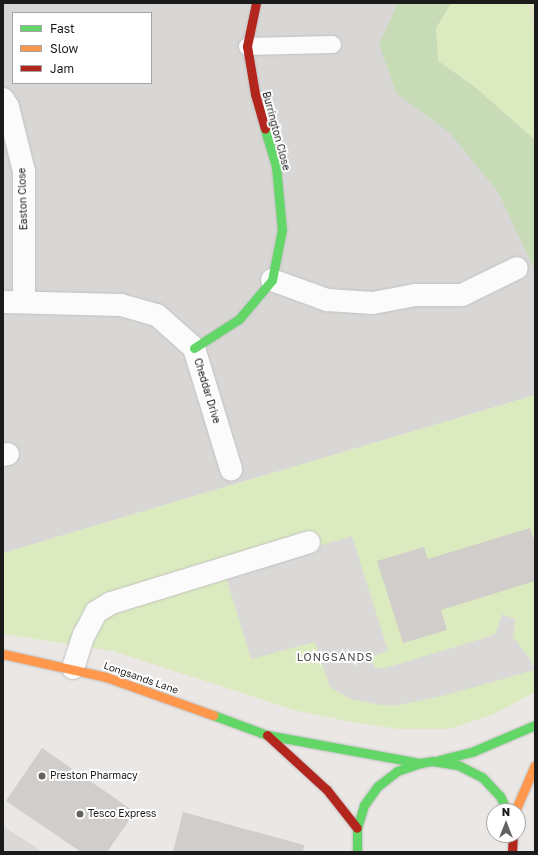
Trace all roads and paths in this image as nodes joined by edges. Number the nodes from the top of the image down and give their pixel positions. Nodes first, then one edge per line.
1 (256, 3) edge
2 (530, 3) edge
3 (535, 27) edge
4 (332, 44) dead end
5 (247, 46) junction
6 (3, 99) edge
7 (517, 268) dead end
8 (272, 280) junction
9 (14, 302) edge
10 (194, 348) junction
11 (231, 469) dead end
12 (309, 542) dead end
13 (3, 654) edge
14 (73, 668) junction
15 (535, 725) edge
16 (268, 735) junction
17 (432, 761) junction
18 (420, 763) junction
19 (535, 765) edge
20 (503, 803) edge
21 (518, 803) edge
22 (357, 828) junction
23 (357, 852) edge

1 - 5 street, Burrington Close
2 - 3 path
4 - 5 lane
5 - 8 street, Burrington Close
6 - 9 street, Easton Close
7 - 8 street
8 - 10 street, Burrington Close
9 - 10 street, Cheddar Drive
10 - 11 street, Cheddar Drive
12 - 14 street
13 - 14 street, Longsands Lane
14 - 16 street, Longsands Lane
15 - 17 street
16 - 18 street, Longsands Lane
16 - 22 street, Longsands Lane
17 - 18 street
17 - 20 street
18 - 22 street
19 - 21 street
22 - 23 street

